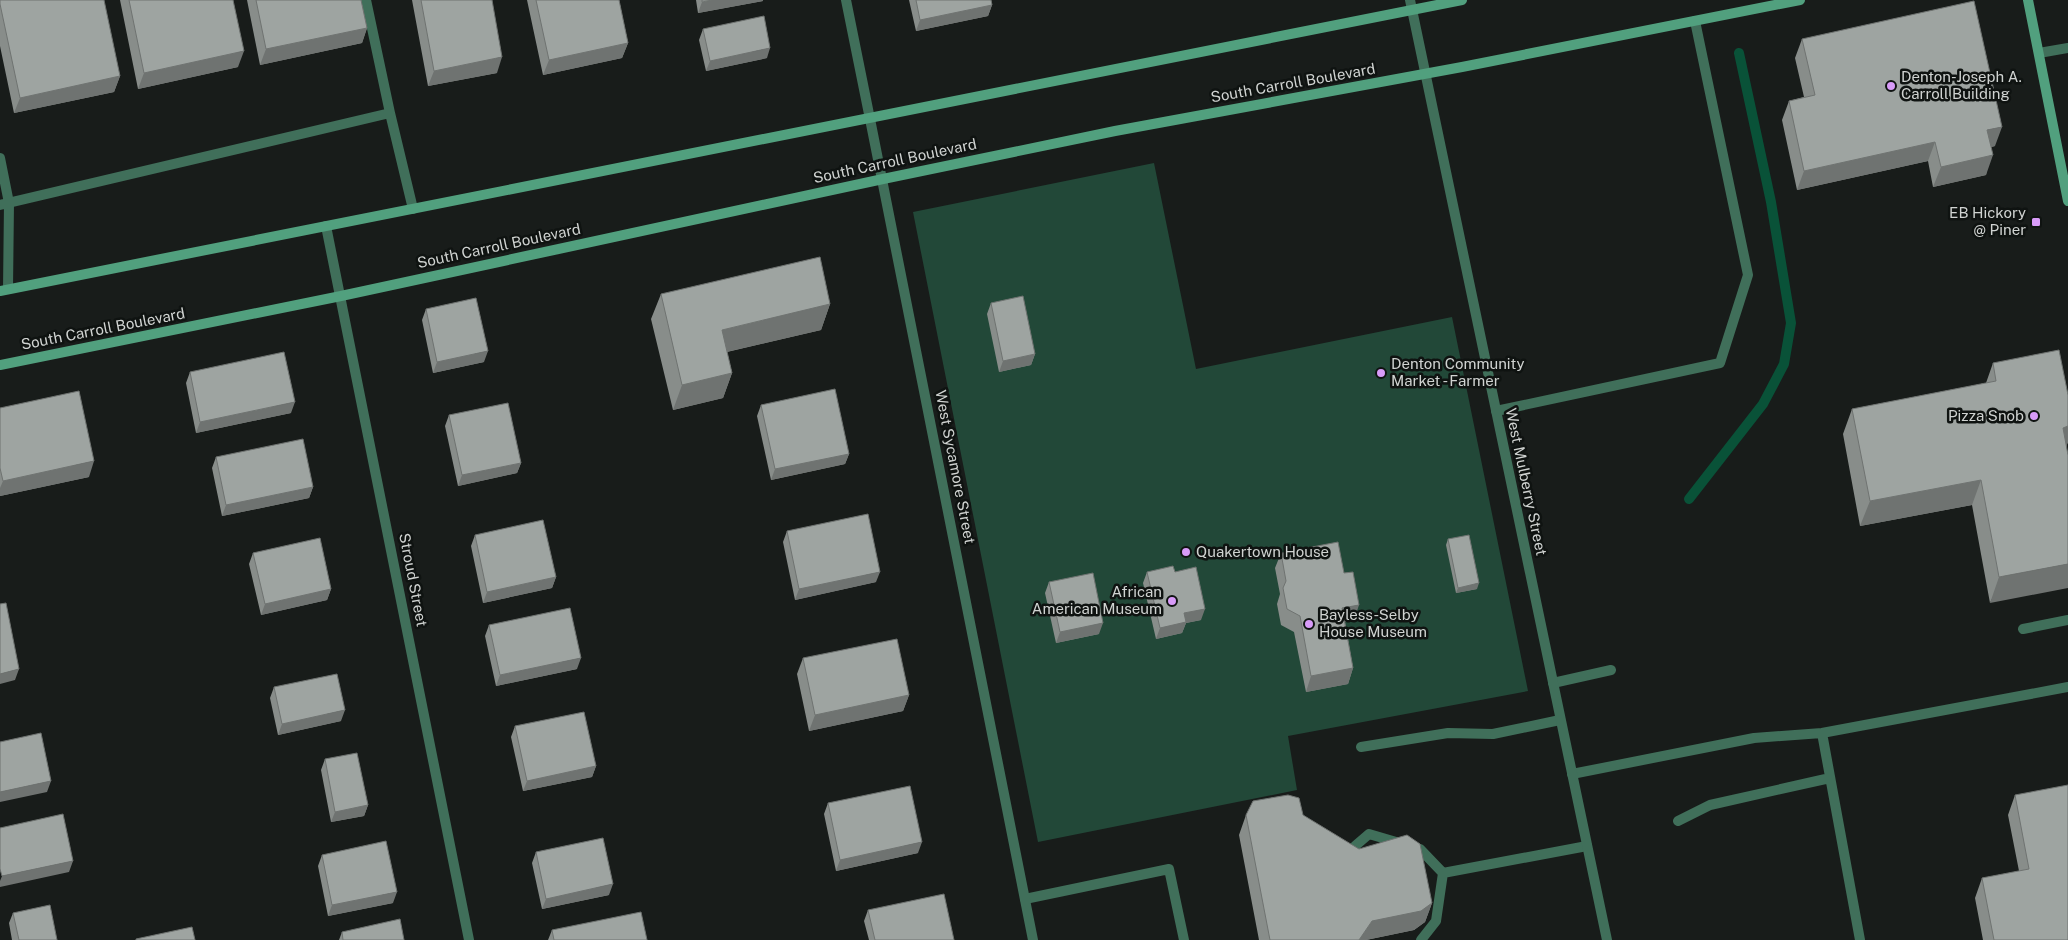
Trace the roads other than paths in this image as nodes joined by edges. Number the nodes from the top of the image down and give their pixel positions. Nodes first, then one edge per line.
1 (366, 0) edge
2 (846, 0) edge
3 (1410, 0) edge
4 (1462, 0) edge
5 (1800, 0) edge
6 (2028, 0) edge
7 (1412, 11) junction
8 (1695, 21) junction
9 (2068, 48) edge
10 (2039, 54) junction
11 (1427, 73) junction
12 (390, 113) junction
13 (870, 119) junction
14 (0, 158) edge
15 (883, 179) junction
16 (2068, 201) edge
17 (4, 204) edge
18 (413, 209) junction
19 (326, 226) junction
20 (4, 290) edge
21 (341, 296) junction
22 (0, 365) edge
23 (1496, 410) junction
24 (2068, 620) edge
25 (2023, 629) dead end
26 (1611, 670) dead end
27 (1553, 683) junction
28 (2068, 687) edge
29 (1560, 720) junction
30 (1822, 734) junction
31 (1361, 747) dead end
32 (1572, 774) junction
33 (1830, 778) junction
34 (1678, 821) dead end
35 (1587, 846) junction
36 (1442, 873) junction
37 (1361, 874) edge
38 (1025, 899) junction
39 (469, 940) edge
40 (1033, 940) edge
41 (1184, 940) edge
42 (1421, 940) edge
43 (1607, 940) edge
44 (1860, 940) edge

1 - 12 street
2 - 13 street, West Sycamore Street
3 - 7 street, West Mulberry Street
4 - 7 main road
5 - 8 main road, South Carroll Boulevard
6 - 10 main road
7 - 11 street, West Mulberry Street
7 - 13 main road
8 - 11 main road, South Carroll Boulevard
8 - 23 street
9 - 10 street
10 - 16 main road
11 - 15 main road, South Carroll Boulevard
11 - 23 street, West Mulberry Street
12 - 17 street
12 - 18 street
13 - 15 street, West Sycamore Street
13 - 18 main road
14 - 17 street
15 - 21 main road, South Carroll Boulevard
15 - 38 street, West Sycamore Street
17 - 20 street
18 - 19 main road
19 - 20 main road
19 - 21 street, Stroud Street
21 - 22 main road, South Carroll Boulevard
21 - 39 street, Stroud Street
23 - 27 street, West Mulberry Street
24 - 25 street
26 - 27 street
27 - 29 street, West Mulberry Street
28 - 30 street
29 - 31 street
29 - 32 street, West Mulberry Street
30 - 32 street
30 - 33 street
32 - 35 street, West Mulberry Street
33 - 34 street
33 - 44 street
35 - 36 street
35 - 43 street, West Mulberry Street
36 - 37 street
36 - 42 street
38 - 40 street, West Sycamore Street
38 - 41 street

